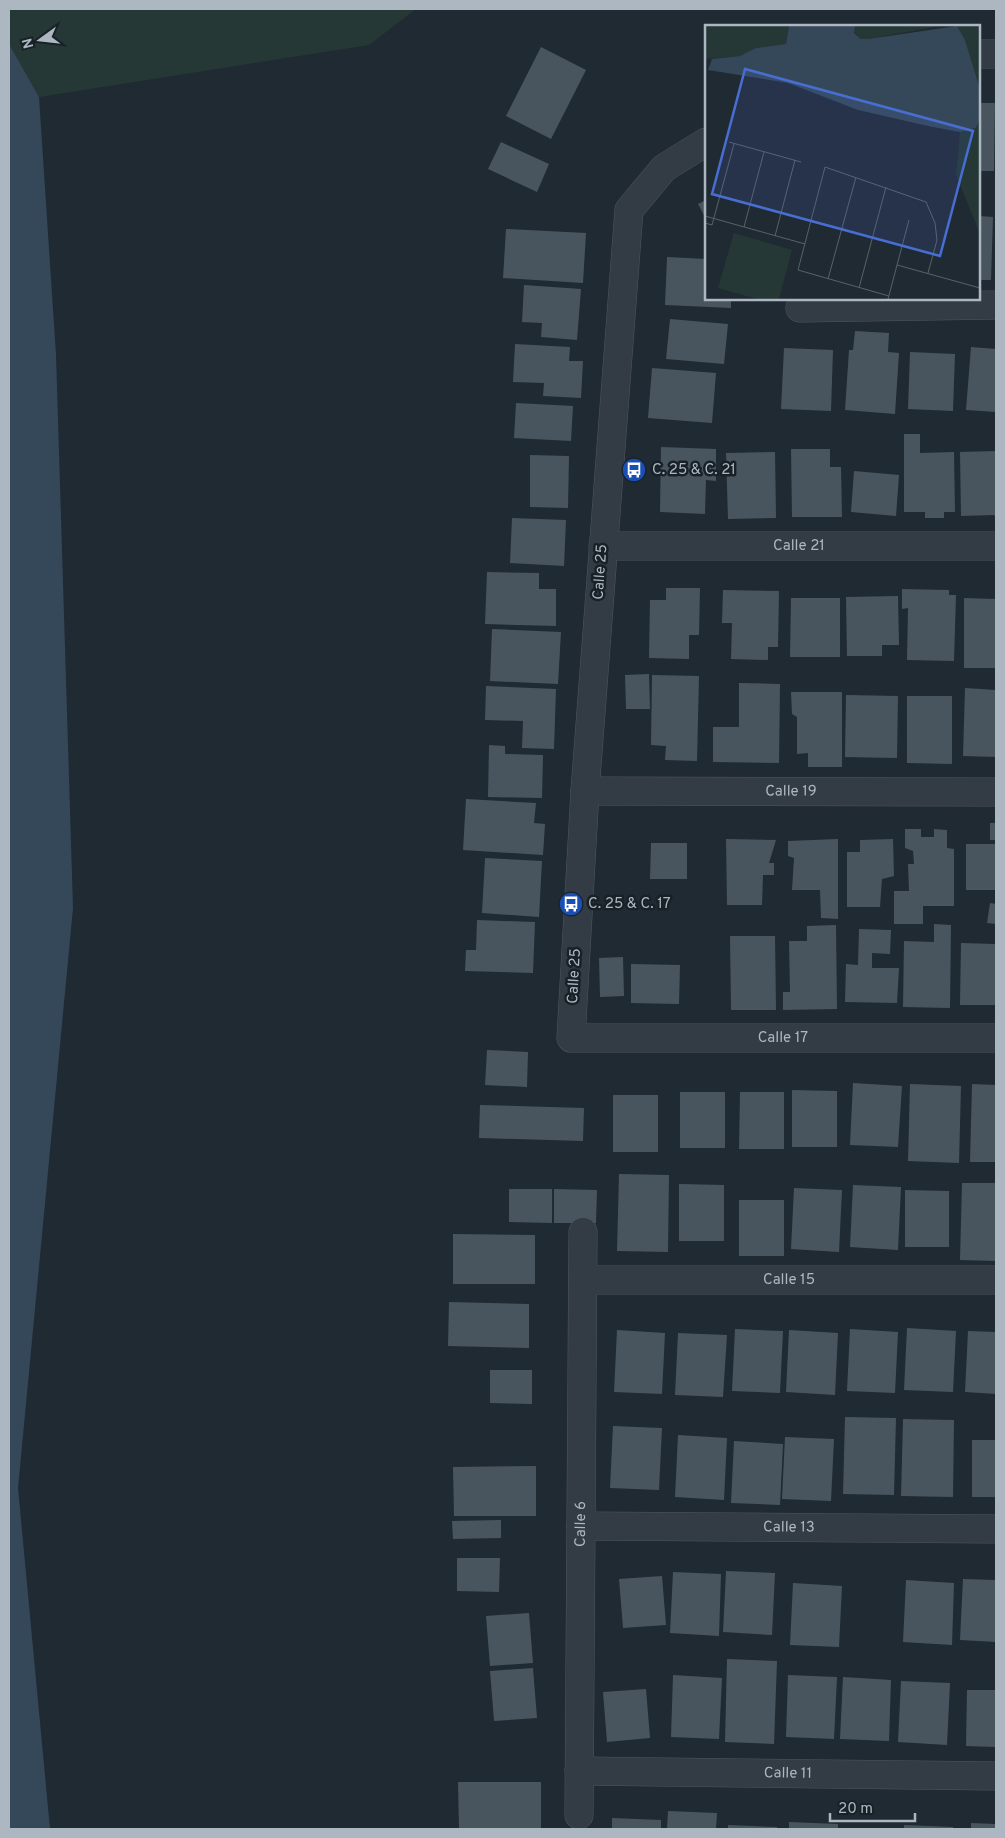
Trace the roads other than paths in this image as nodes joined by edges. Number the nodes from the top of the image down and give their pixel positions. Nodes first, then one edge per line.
1 (980, 54) edge
2 (996, 54) edge
3 (705, 143) edge
4 (996, 305) edge
5 (800, 308) dead end
6 (603, 546) junction
7 (996, 546) edge
8 (585, 790) junction
9 (996, 792) edge
10 (571, 1038) joint
11 (996, 1038) edge
12 (583, 1232) dead end
13 (583, 1280) junction
14 (996, 1280) edge
15 (581, 1526) junction
16 (996, 1529) edge
17 (579, 1771) junction
18 (996, 1776) edge
19 (579, 1815) dead end

1 - 2 street
3 - 6 street, Calle 25
4 - 5 street
6 - 7 street, Calle 21
6 - 8 street, Calle 25
8 - 9 street, Calle 19
8 - 10 street, Calle 25
10 - 11 street, Calle 17
12 - 13 street, Calle 6
13 - 14 street, Calle 15
13 - 15 street, Calle 6
15 - 16 street, Calle 13
15 - 17 street, Calle 6
17 - 18 street, Calle 11
17 - 19 street, Calle 6

